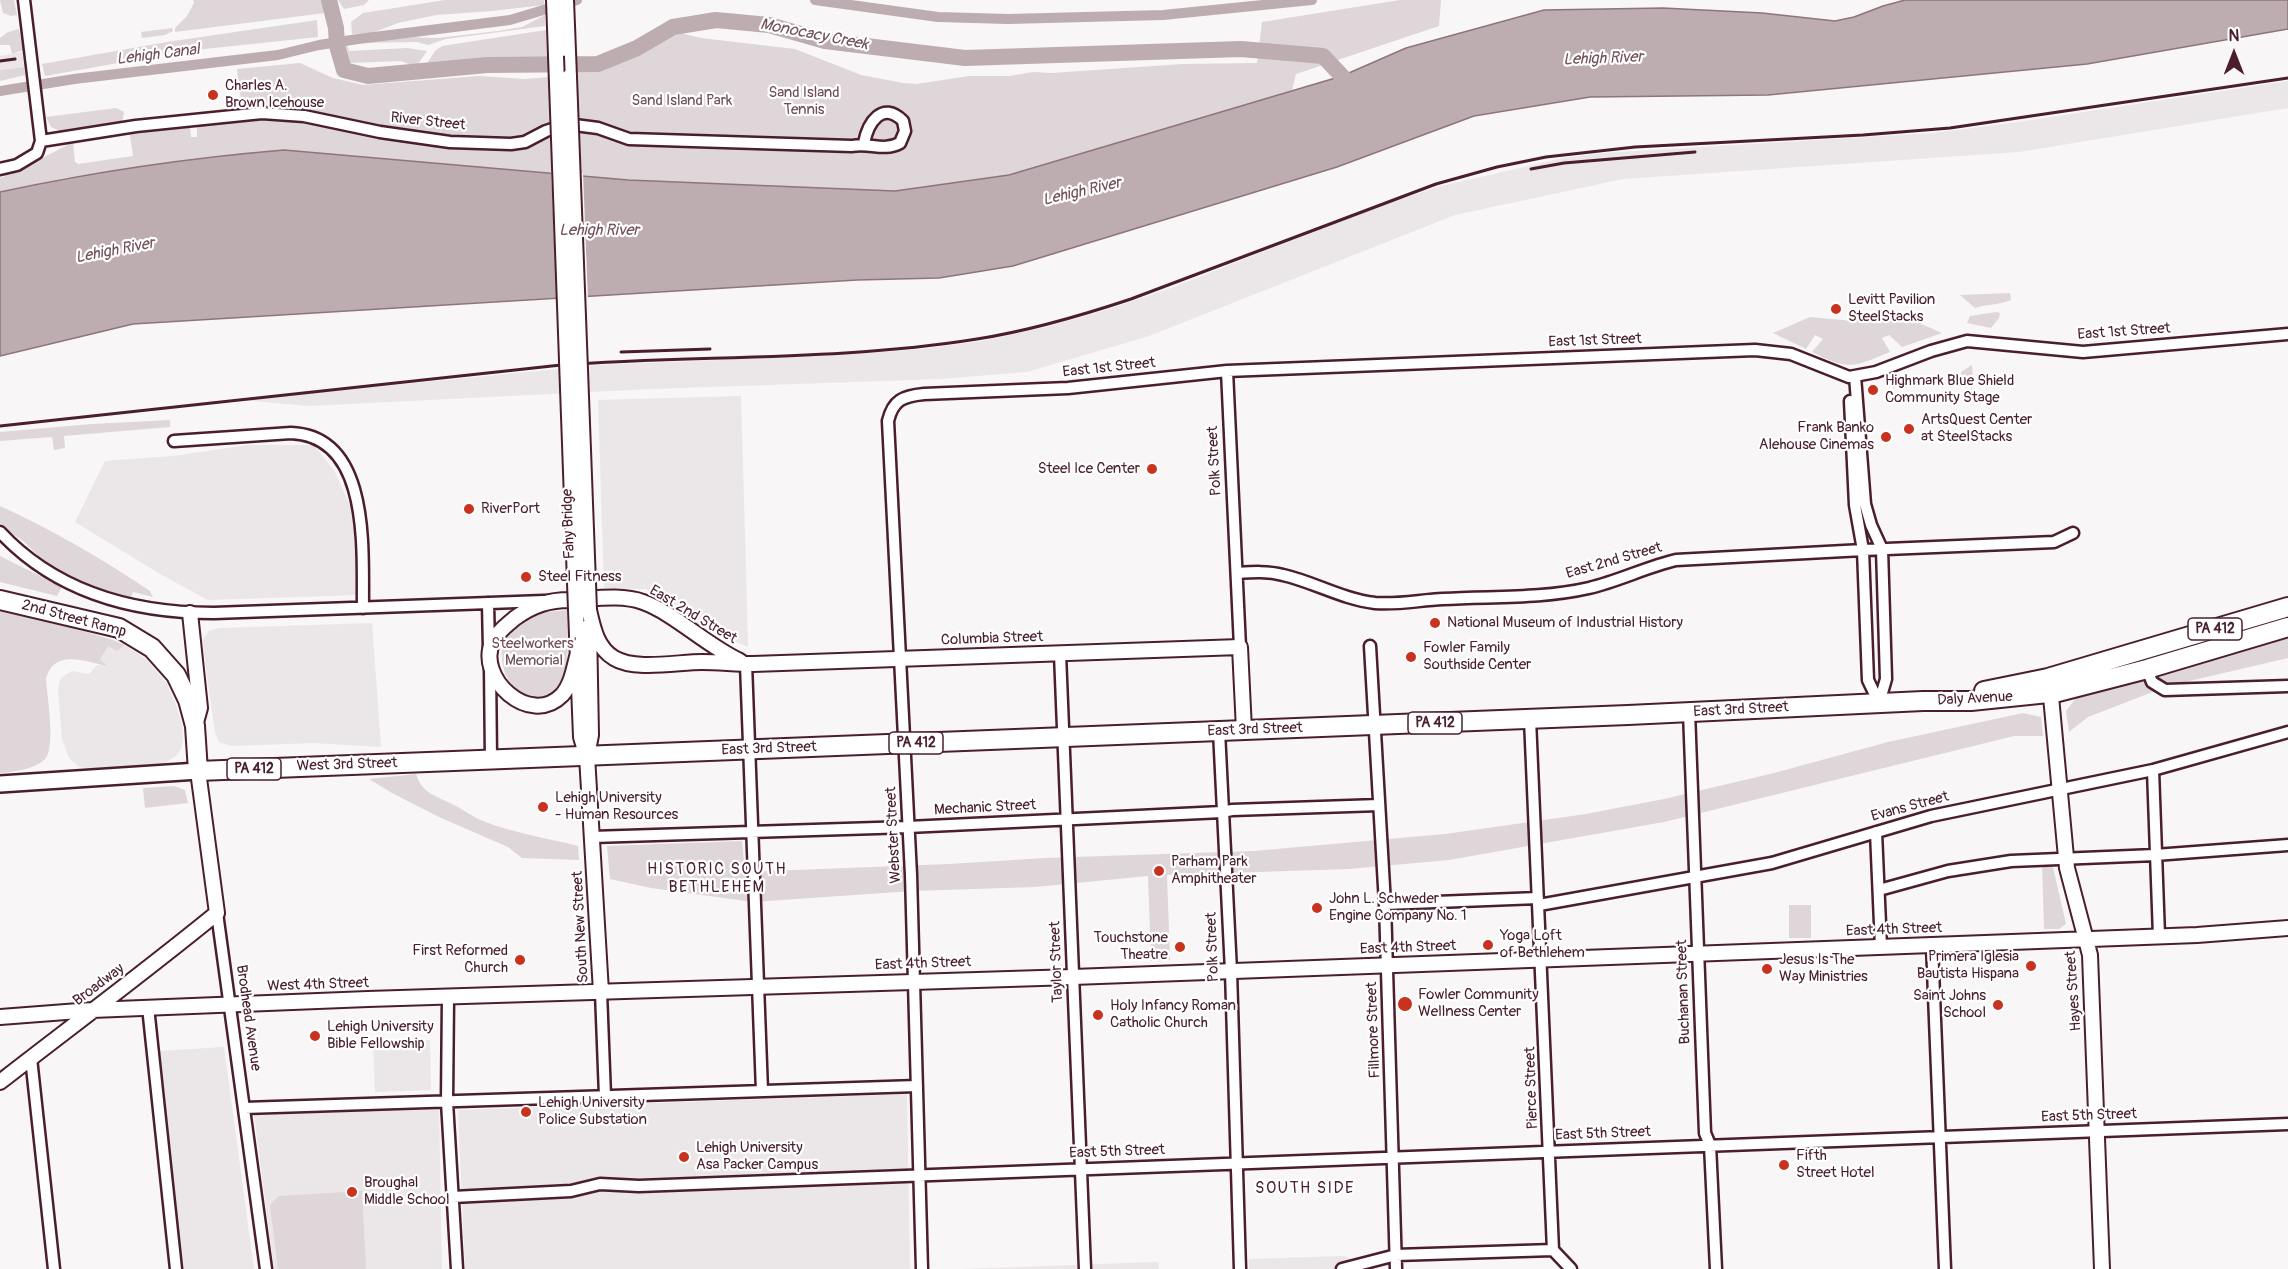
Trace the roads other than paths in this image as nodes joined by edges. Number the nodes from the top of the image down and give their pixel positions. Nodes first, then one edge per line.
1 (24, 0) edge
2 (554, 0) edge
3 (566, 0) edge
4 (41, 141) junction
5 (864, 143) dead end
6 (0, 169) edge
7 (2288, 334) edge
8 (1227, 371) junction
9 (1852, 377) junction
10 (896, 402) joint
11 (174, 441) dead end
12 (0, 532) edge
13 (2073, 533) dead end
14 (1882, 549) junction
15 (1863, 550) junction
16 (1238, 573) junction
17 (0, 600) edge
18 (549, 600) junction
19 (488, 603) junction
20 (2288, 607) edge
21 (363, 608) junction
22 (583, 610) junction
23 (190, 613) junction
24 (2288, 627) edge
25 (1370, 646) dead end
26 (1240, 647) junction
27 (578, 653) junction
28 (1060, 654) junction
29 (490, 659) junction
30 (900, 659) junction
31 (746, 664) junction
32 (2147, 669) junction
33 (2050, 685) junction
34 (2288, 686) edge
35 (1923, 701) joint
36 (1879, 703) junction
37 (1689, 712) junction
38 (1530, 719) junction
39 (1374, 725) junction
40 (195, 726) junction
41 (1244, 730) junction
42 (1219, 731) junction
43 (2288, 732) edge
44 (1063, 737) junction
45 (903, 744) junction
46 (749, 750) junction
47 (587, 756) junction
48 (491, 760) junction
49 (2152, 770) junction
50 (198, 771) junction
51 (0, 784) edge
52 (2060, 789) junction
53 (1379, 805) junction
54 (1222, 812) junction
55 (1066, 818) junction
56 (909, 827) junction
57 (751, 832) junction
58 (1876, 832) junction
59 (592, 837) junction
60 (2288, 845) edge
61 (2155, 855) junction
62 (2065, 858) junction
63 (1695, 877) junction
64 (1879, 890) junction
65 (1538, 902) junction
66 (1385, 904) junction
67 (217, 913) junction
68 (2288, 928) edge
69 (2158, 936) junction
70 (2086, 939) junction
71 (1932, 945) junction
72 (1881, 947) junction
73 (1697, 953) junction
74 (1541, 959) junction
75 (1387, 965) junction
76 (1231, 970) junction
77 (1072, 977) junction
78 (914, 981) junction
79 (756, 986) junction
80 (601, 992) junction
81 (448, 996) junction
82 (230, 1005) junction
83 (148, 1007) junction
84 (92, 1010) junction
85 (0, 1017) edge
86 (31, 1058) junction
87 (0, 1082) edge
88 (917, 1086) junction
89 (762, 1091) junction
90 (605, 1096) junction
91 (447, 1102) junction
92 (244, 1108) junction
93 (2288, 1124) edge
94 (2097, 1131) junction
95 (1939, 1137) junction
96 (1710, 1145) junction
97 (1549, 1151) junction
98 (1393, 1157) junction
99 (1237, 1162) junction
100 (1081, 1168) junction
101 (919, 1174) junction
102 (453, 1197) junction
103 (1553, 1250) junction
104 (1396, 1255) junction
105 (54, 1269) edge
106 (176, 1269) edge
107 (266, 1269) edge
108 (457, 1269) edge
109 (922, 1269) edge
110 (1085, 1269) edge
111 (1240, 1269) edge
112 (1342, 1269) edge
113 (1396, 1269) edge
114 (1571, 1269) edge
115 (1716, 1269) edge
116 (1945, 1269) edge
117 (2102, 1269) edge

1 - 4 street
2 - 22 main road, Fahy Bridge, bridge
3 - 22 main road, Fahy Bridge, bridge
4 - 5 street, River Street
4 - 6 street
7 - 9 street, East 1st Street
8 - 9 street, East 1st Street
8 - 10 street, East 1st Street
8 - 16 street, Polk Street
9 - 14 street
9 - 15 street
10 - 30 street, Webster Street
11 - 21 street
12 - 23 street
13 - 14 street, East 2nd Street
14 - 15 street, East 2nd Street
14 - 36 street
15 - 16 street, East 2nd Street
15 - 36 street
16 - 26 street, Polk Street
17 - 40 highway, 2nd Street Ramp
18 - 19 street
18 - 29 main road
18 - 31 main road, East 2nd Street
19 - 21 street
19 - 29 street
20 - 33 highway, Daly Avenue / PA 412
21 - 23 street
22 - 27 main road, Fahy Bridge
22 - 31 main road, Columbia Street
22 - 47 main road, Fahy Bridge
23 - 40 main road
24 - 32 highway, Daly Avenue / PA 412
25 - 39 street, Fillmore Street
26 - 28 main road, Columbia Street
26 - 41 main road, Polk Street
27 - 29 main road
27 - 47 main road, Fahy Bridge
28 - 30 main road, Columbia Street
28 - 44 street, Taylor Street
29 - 48 street
30 - 31 main road, Columbia Street
30 - 45 street, Webster Street
31 - 46 street
32 - 33 highway, Daly Avenue / PA 412
32 - 34 street
33 - 35 highway, Daly Avenue / PA 412
33 - 52 main road, Hayes Street
35 - 36 highway, East 3rd Street / PA 412
36 - 37 highway, East 3rd Street / PA 412
37 - 38 highway, East 3rd Street / PA 412
37 - 63 street, Buchanan Street
38 - 39 highway, East 3rd Street / PA 412
38 - 65 street, Pierce Street
39 - 41 highway, East 3rd Street / PA 412
39 - 53 street, Fillmore Street
40 - 50 highway, 2nd Street Ramp
41 - 42 highway, East 3rd Street / PA 412
42 - 44 highway, East 3rd Street / PA 412
42 - 54 street, Polk Street
43 - 49 street, Evans Street
44 - 45 highway, East 3rd Street / PA 412
44 - 55 street, Taylor Street
45 - 46 highway, East 3rd Street / PA 412
45 - 56 street, Webster Street
46 - 47 highway, East 3rd Street / PA 412
46 - 57 street
47 - 48 highway, West 3rd Street / PA 412
47 - 59 main road, South New Street
48 - 50 highway, West 3rd Street / PA 412
49 - 52 street, Evans Street
49 - 61 street
50 - 51 main road, West 3rd Street
50 - 67 main road, Brodhead Avenue
52 - 58 street, Evans Street
52 - 62 main road, Hayes Street
53 - 54 street, Mechanic Street
53 - 66 street, Fillmore Street
54 - 55 street, Mechanic Street
54 - 76 street, Polk Street
55 - 56 street, Mechanic Street
55 - 77 street, Taylor Street
56 - 57 street, Mechanic Street
56 - 78 street, Webster Street
57 - 59 street, Mechanic Street
57 - 79 street
58 - 63 street, Evans Street
58 - 64 street
59 - 80 main road, South New Street
60 - 61 street
61 - 62 street
61 - 69 street
62 - 64 street
62 - 70 main road, Hayes Street
63 - 65 street, Evans Street
63 - 73 street, Buchanan Street
64 - 72 street
65 - 66 street, Evans Street
65 - 74 street, Pierce Street
66 - 75 street, Fillmore Street
67 - 82 street, Brodhead Avenue
67 - 84 main road, Broadway
68 - 69 main road, East 4th Street
69 - 70 main road, East 4th Street
70 - 71 main road, East 4th Street
70 - 94 main road, Hayes Street
71 - 72 main road, East 4th Street
71 - 95 street
72 - 73 main road, East 4th Street
73 - 74 main road, East 4th Street
73 - 96 street, Buchanan Street
74 - 75 main road, East 4th Street
74 - 97 street, Pierce Street
75 - 76 main road, East 4th Street
75 - 98 street, Fillmore Street
76 - 77 main road, East 4th Street
76 - 99 street, Polk Street
77 - 78 main road, East 4th Street
77 - 100 street, Taylor Street
78 - 79 main road, East 4th Street
78 - 88 street, Webster Street
79 - 80 main road, East 4th Street
79 - 89 street
80 - 81 main road, West 4th Street
80 - 90 street, South New Street
81 - 82 main road, West 4th Street
81 - 91 street
82 - 83 main road, West 4th Street
82 - 92 street, Brodhead Avenue
83 - 84 main road, West 4th Street
83 - 106 street
84 - 85 main road, West 4th Street
84 - 86 main road, Broadway
86 - 87 main road, Broadway
86 - 105 street
88 - 89 street
88 - 101 street, Webster Street
89 - 90 street
90 - 91 street
91 - 92 street
91 - 102 street
92 - 107 street, Brodhead Avenue
93 - 94 street, East 5th Street
94 - 95 street, East 5th Street
94 - 117 main road, Hayes Street
95 - 96 street, East 5th Street
95 - 116 street
96 - 97 street, East 5th Street
96 - 115 street, Buchanan Street
97 - 98 street, East 5th Street
97 - 103 street, Pierce Street
98 - 99 street, East 5th Street
98 - 104 street, Fillmore Street
99 - 100 street, East 5th Street
99 - 111 street, Polk Street
100 - 101 street, East 5th Street
100 - 110 street, Taylor Street
101 - 102 street, East 5th Street
101 - 109 street, Webster Street
102 - 108 street
103 - 104 street
103 - 114 street
104 - 112 street
104 - 113 street, Fillmore Street

